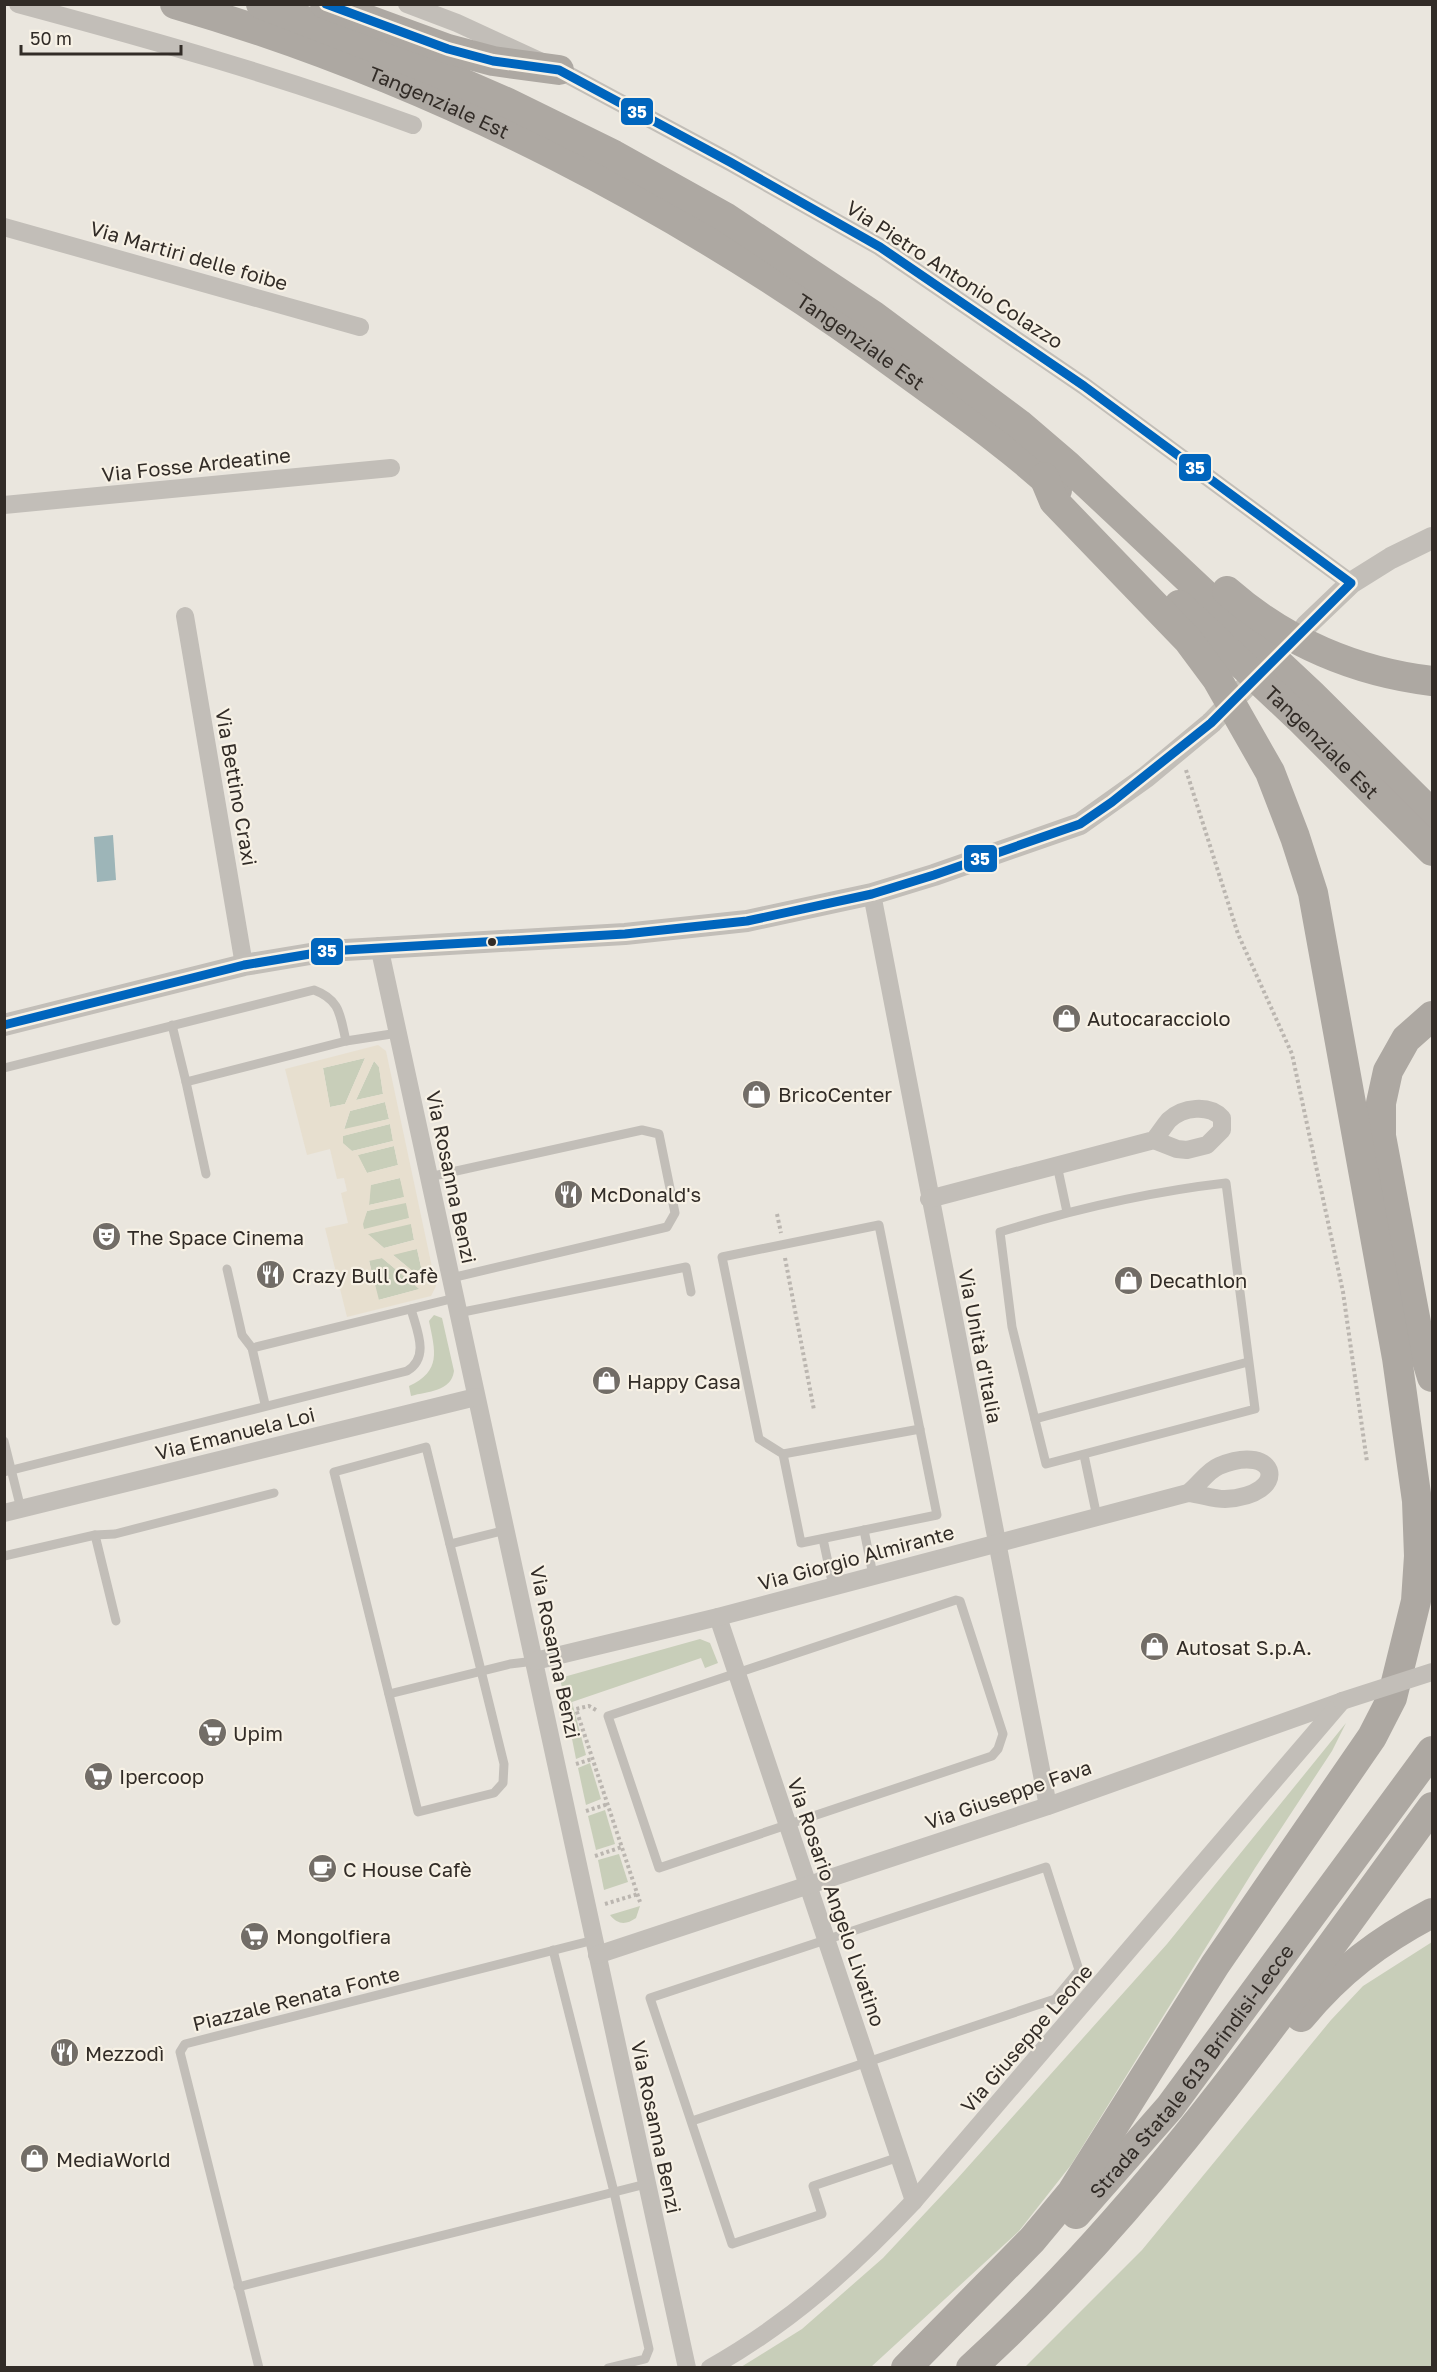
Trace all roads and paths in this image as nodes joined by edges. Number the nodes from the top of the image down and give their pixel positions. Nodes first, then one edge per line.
1 (18, 4) edge
2 (175, 4) edge
3 (261, 4) edge
4 (325, 4) edge
5 (407, 4) edge
6 (559, 70) junction
7 (413, 125) dead end
8 (4, 227) edge
9 (360, 327) dead end
10 (391, 468) dead end
11 (1056, 472) junction
12 (4, 505) edge
13 (1432, 537) edge
14 (1351, 583) junction
15 (185, 616) dead end
16 (1306, 626) dead end
17 (1432, 681) edge
18 (1211, 723) tunnel mouth
19 (1179, 750) junction
20 (1432, 814) edge
21 (1432, 851) edge
22 (872, 894) junction
23 (379, 946) junction
24 (244, 965) junction
25 (1432, 1016) edge
26 (4, 1025) edge
27 (172, 1025) junction
28 (398, 1033) junction
29 (346, 1041) junction
30 (4, 1068) edge
31 (186, 1082) junction
32 (1154, 1140) dead end
33 (1057, 1165) junction
34 (206, 1174) dead end
35 (429, 1177) junction
36 (929, 1198) junction
37 (1067, 1212) junction
38 (777, 1214) dead end
39 (783, 1245) junction
40 (226, 1269) dead end
41 (451, 1278) junction
42 (691, 1292) dead end
43 (457, 1306) junction
44 (411, 1310) junction
45 (252, 1348) junction
46 (1248, 1362) junction
47 (1432, 1377) edge
48 (476, 1397) junction
49 (265, 1404) junction
50 (814, 1410) dead end
51 (1035, 1419) junction
52 (920, 1429) junction
53 (4, 1441) edge
54 (783, 1454) junction
55 (1084, 1455) junction
56 (1367, 1462) dead end
57 (8, 1471) edge
58 (274, 1493) dead end
59 (1188, 1493) dead end
60 (13, 1511) edge
61 (1097, 1517) junction
62 (506, 1530) junction
63 (864, 1530) junction
64 (95, 1534) junction
65 (823, 1539) junction
66 (996, 1543) junction
67 (450, 1544) junction
68 (4, 1556) edge
69 (873, 1575) junction
70 (833, 1586) junction
71 (718, 1617) junction
72 (116, 1621) dead end
73 (535, 1661) junction
74 (482, 1671) junction
75 (1432, 1671) edge
76 (736, 1672) junction
77 (389, 1694) junction
78 (1342, 1701) junction
79 (608, 1716) junction
80 (1432, 1751) edge
81 (592, 1758) junction
82 (575, 1765) dead end
83 (608, 1804) junction
84 (1048, 1806) junction
85 (1432, 1807) edge
86 (586, 1811) dead end
87 (788, 1827) junction
88 (622, 1847) junction
89 (595, 1856) dead end
90 (807, 1885) junction
91 (638, 1894) junction
92 (640, 1902) dead end
93 (604, 1904) dead end
94 (1432, 1913) edge
95 (825, 1940) junction
96 (595, 1947) junction
97 (554, 1950) junction
98 (867, 2064) junction
99 (692, 2121) junction
100 (898, 2157) junction
101 (646, 2184) junction
102 (614, 2192) junction
103 (914, 2201) junction
104 (1109, 2230) junction
105 (238, 2287) junction
106 (258, 2367) edge
107 (608, 2367) edge
108 (687, 2367) edge
109 (710, 2367) edge
110 (906, 2367) edge
111 (924, 2367) edge
112 (971, 2367) edge

1 - 7 street
2 - 11 highway, Tangenziale Est
3 - 11 highway, Tangenziale Est
4 - 6 highway
5 - 6 street, Via Pietro Antonio Colazzo
6 - 14 street, Via Pietro Antonio Colazzo
8 - 9 street, Via Martiri delle foibe
10 - 12 street, Via Fosse Ardeatine
11 - 17 highway
11 - 20 highway, Tangenziale Est
11 - 21 highway, Tangenziale Est
11 - 110 highway
13 - 14 street
14 - 16 street
15 - 24 street, Via Bettino Craxi
18 - 19 street
19 - 22 street
19 - 56 path
22 - 23 street
22 - 36 street, Via Unità d'Italia
23 - 24 street
23 - 28 street, Via Rosanna Benzi
24 - 26 street
25 - 47 highway
27 - 29 lane
27 - 30 lane
27 - 31 lane
28 - 29 lane
28 - 35 street, Via Rosanna Benzi
29 - 31 lane
31 - 34 lane
32 - 33 street
33 - 36 street
33 - 37 lane
35 - 41 street, Via Rosanna Benzi
35 - 41 lane
36 - 66 street, Via Unità d'Italia
37 - 46 lane
37 - 51 lane
38 - 39 path
39 - 50 path
39 - 52 lane
39 - 54 lane
40 - 45 lane
41 - 43 street, Via Rosanna Benzi
42 - 43 lane
43 - 44 lane
43 - 48 street, Via Rosanna Benzi
44 - 45 lane
44 - 49 lane
45 - 49 lane
46 - 51 lane
46 - 55 lane
48 - 60 street, Via Emanuela Loi
48 - 62 street, Via Rosanna Benzi
49 - 57 lane
51 - 55 lane
52 - 54 lane
52 - 63 lane
53 - 57 lane
54 - 65 lane
55 - 61 lane
57 - 60 lane
58 - 64 lane
59 - 61 street, Via Giorgio Almirante
61 - 66 street, Via Giorgio Almirante
62 - 67 lane
62 - 73 street, Via Rosanna Benzi
63 - 65 lane
63 - 69 lane
64 - 68 lane
64 - 72 lane
65 - 70 lane
66 - 69 street, Via Giorgio Almirante
66 - 84 street, Via Unità d'Italia
67 - 74 lane
67 - 77 lane
69 - 70 street, Via Giorgio Almirante
70 - 71 street, Via Giorgio Almirante
71 - 73 street, Via Giorgio Almirante
71 - 76 street, Via Rosario Angelo Livatino
73 - 74 lane
73 - 96 street, Via Rosanna Benzi
74 - 77 lane
74 - 77 lane
75 - 78 street, Via Giuseppe Fava, bridge
76 - 79 lane
76 - 87 street, Via Rosario Angelo Livatino
76 - 87 lane
78 - 84 street, Via Giuseppe Fava
78 - 103 street, Via Giuseppe Leone
79 - 81 path
79 - 87 lane
80 - 111 highway, Strada Statale 613 Brindisi-Lecce
81 - 82 path
81 - 83 path
83 - 86 path
83 - 88 path
84 - 90 street, Via Giuseppe Fava
85 - 104 highway, Strada Statale 613 Brindisi-Lecce
87 - 90 street, Via Rosario Angelo Livatino
88 - 89 path
88 - 91 path
90 - 95 street, Via Rosario Angelo Livatino
90 - 96 street, Via Giuseppe Fava
91 - 92 path
91 - 93 path
94 - 104 highway
95 - 98 street, Via Rosario Angelo Livatino
95 - 98 lane
95 - 99 lane
96 - 97 lane, Piazzale Renata Fonte
96 - 101 street, Via Rosanna Benzi
97 - 102 lane
97 - 105 lane, Piazzale Renata Fonte
98 - 99 lane
98 - 100 street, Via Rosario Angelo Livatino
99 - 100 lane
100 - 103 street, Via Rosario Angelo Livatino
101 - 102 lane
101 - 108 street, Via Rosanna Benzi
102 - 105 lane
102 - 107 lane
103 - 109 street, Via Giuseppe Leone
104 - 112 highway, Strada Statale 613 Brindisi-Lecce
105 - 106 lane, Piazzale Renata Fonte

